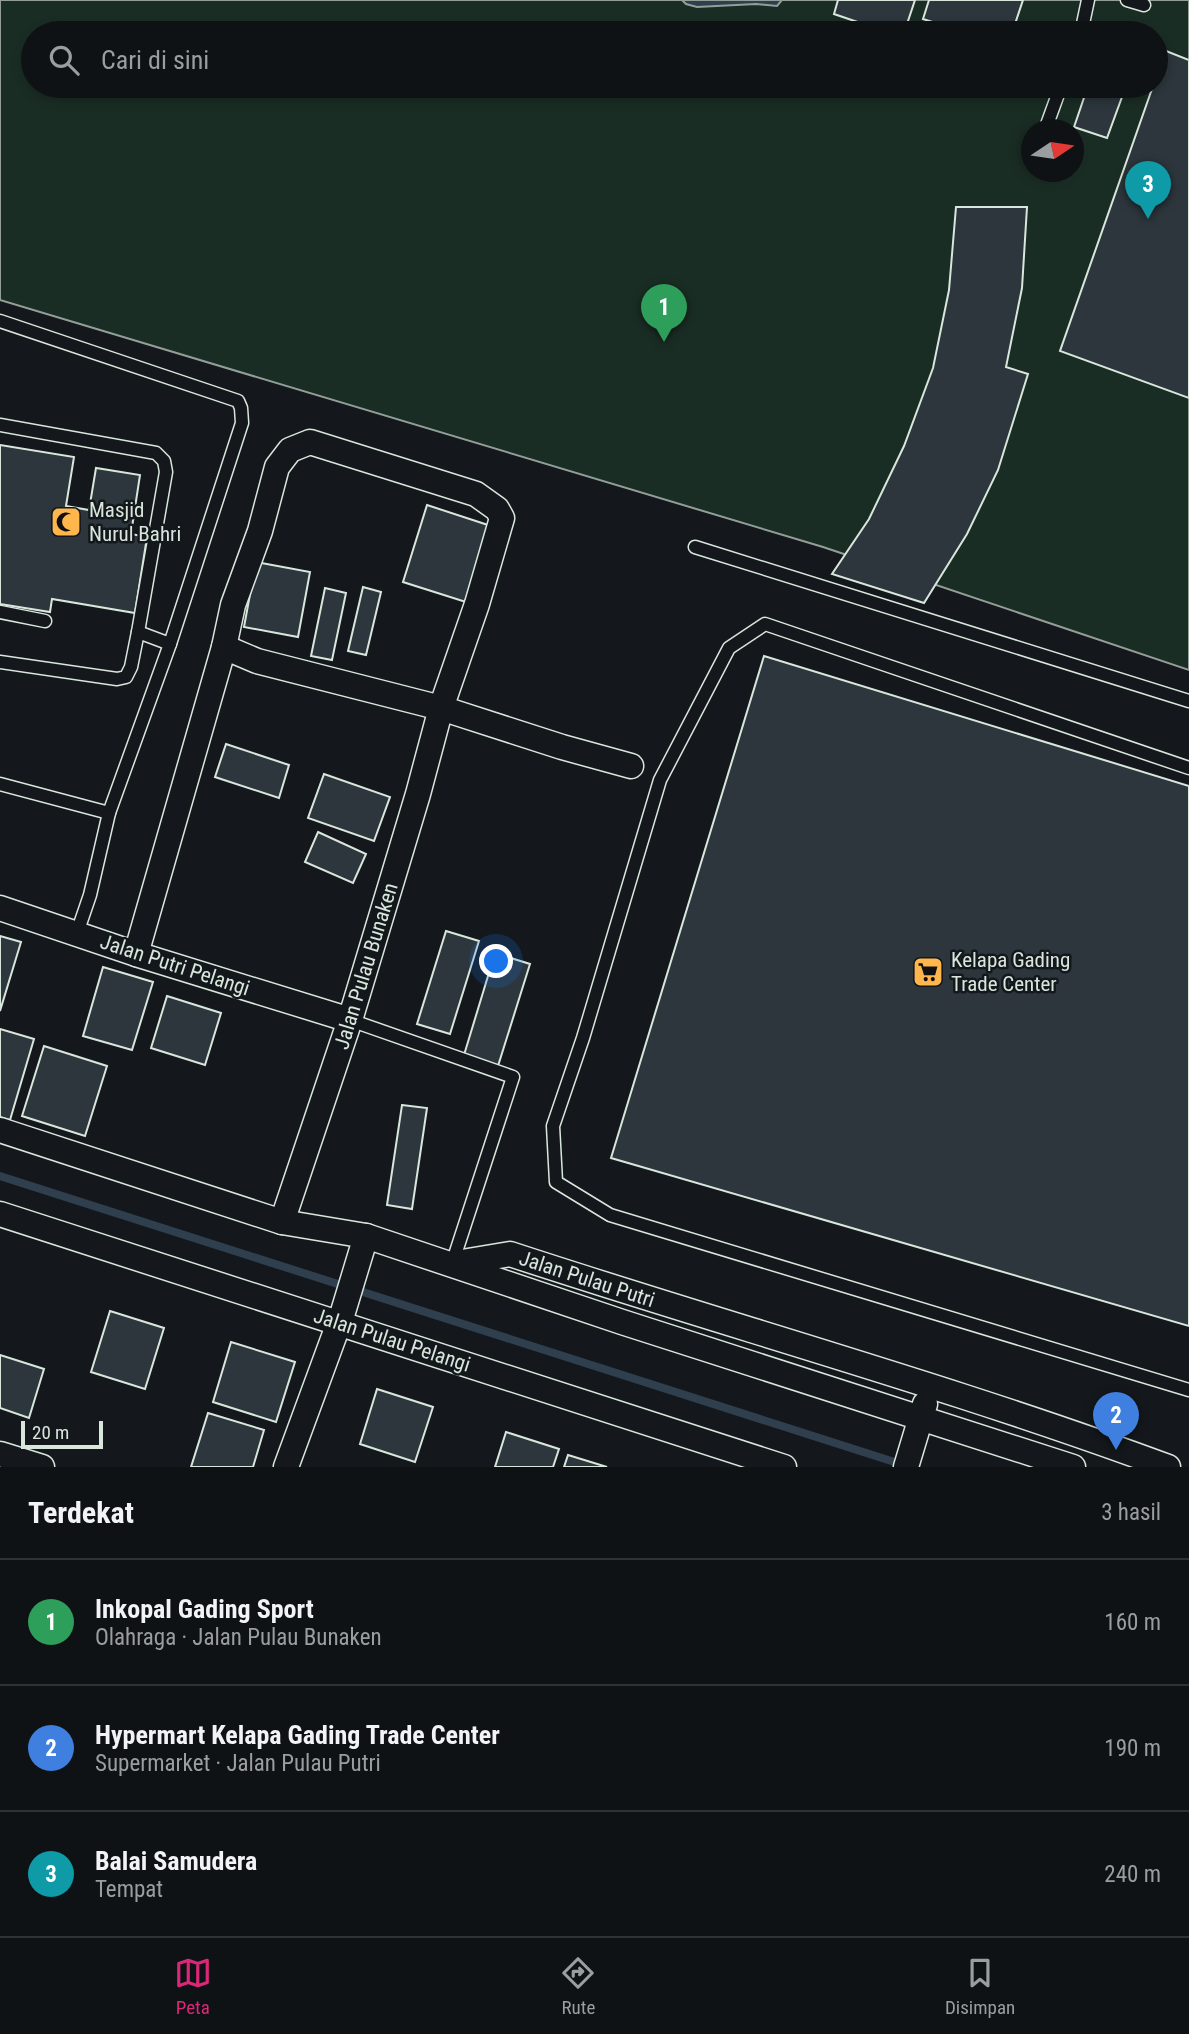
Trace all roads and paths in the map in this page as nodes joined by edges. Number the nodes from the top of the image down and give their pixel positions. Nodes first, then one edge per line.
1 (1088, 0) edge
2 (1127, 0) edge
3 (1144, 5) dead end
4 (1084, 21) edge
5 (1057, 98) edge
6 (1049, 119) edge
7 (0, 321) edge
8 (0, 425) edge
9 (695, 547) dead end
10 (0, 612) edge
11 (45, 621) dead end
12 (138, 632) junction
13 (170, 644) junction
14 (224, 647) junction
15 (0, 662) edge
16 (1189, 701) edge
17 (442, 708) junction
18 (631, 766) dead end
19 (1189, 768) edge
20 (0, 784) edge
21 (109, 813) junction
22 (0, 908) edge
23 (76, 933) junction
24 (136, 954) junction
25 (350, 1020) junction
26 (0, 1130) edge
27 (0, 1214) edge
28 (282, 1222) junction
29 (363, 1244) junction
30 (452, 1264) junction
31 (630, 1294) junction
32 (340, 1317) junction
33 (622, 1322) junction
34 (931, 1387) junction
35 (1189, 1390) edge
36 (919, 1423) junction
37 (0, 1454) edge
38 (1111, 1457) edge
39 (41, 1467) edge
40 (286, 1467) edge
41 (784, 1467) edge
42 (906, 1467) edge
43 (1073, 1467) edge
44 (1168, 1467) edge

1 - 4 lane
2 - 3 lane
5 - 6 lane
7 - 13 lane
8 - 12 lane
9 - 16 lane
10 - 11 lane
12 - 13 lane
12 - 15 lane
13 - 21 lane
14 - 17 street
14 - 17 street, Jalan Pulau Bunaken
14 - 24 street
17 - 18 street
17 - 25 street, Jalan Pulau Bunaken
19 - 35 lane
20 - 21 lane
21 - 23 lane
22 - 23 street, Jalan Putri Pelangi
23 - 24 street, Jalan Putri Pelangi
24 - 25 street, Jalan Putri Pelangi
25 - 28 street, Jalan Pulau Bunaken
25 - 30 lane
26 - 28 street, Jalan Pulau Putri
27 - 32 street, Jalan Pulau Pelangi
28 - 29 street, Jalan Pulau Putri
29 - 30 street, Jalan Pulau Putri
29 - 32 street
30 - 31 street, Jalan Pulau Putri
30 - 33 street
31 - 33 street
31 - 34 street, Jalan Pulau Putri
32 - 40 street
32 - 41 street, Jalan Pulau Pelangi
33 - 36 street
34 - 36 street
34 - 38 street, Jalan Pulau Putri
36 - 42 street
36 - 43 street
37 - 39 street
38 - 44 street, Jalan Pulau Putri

